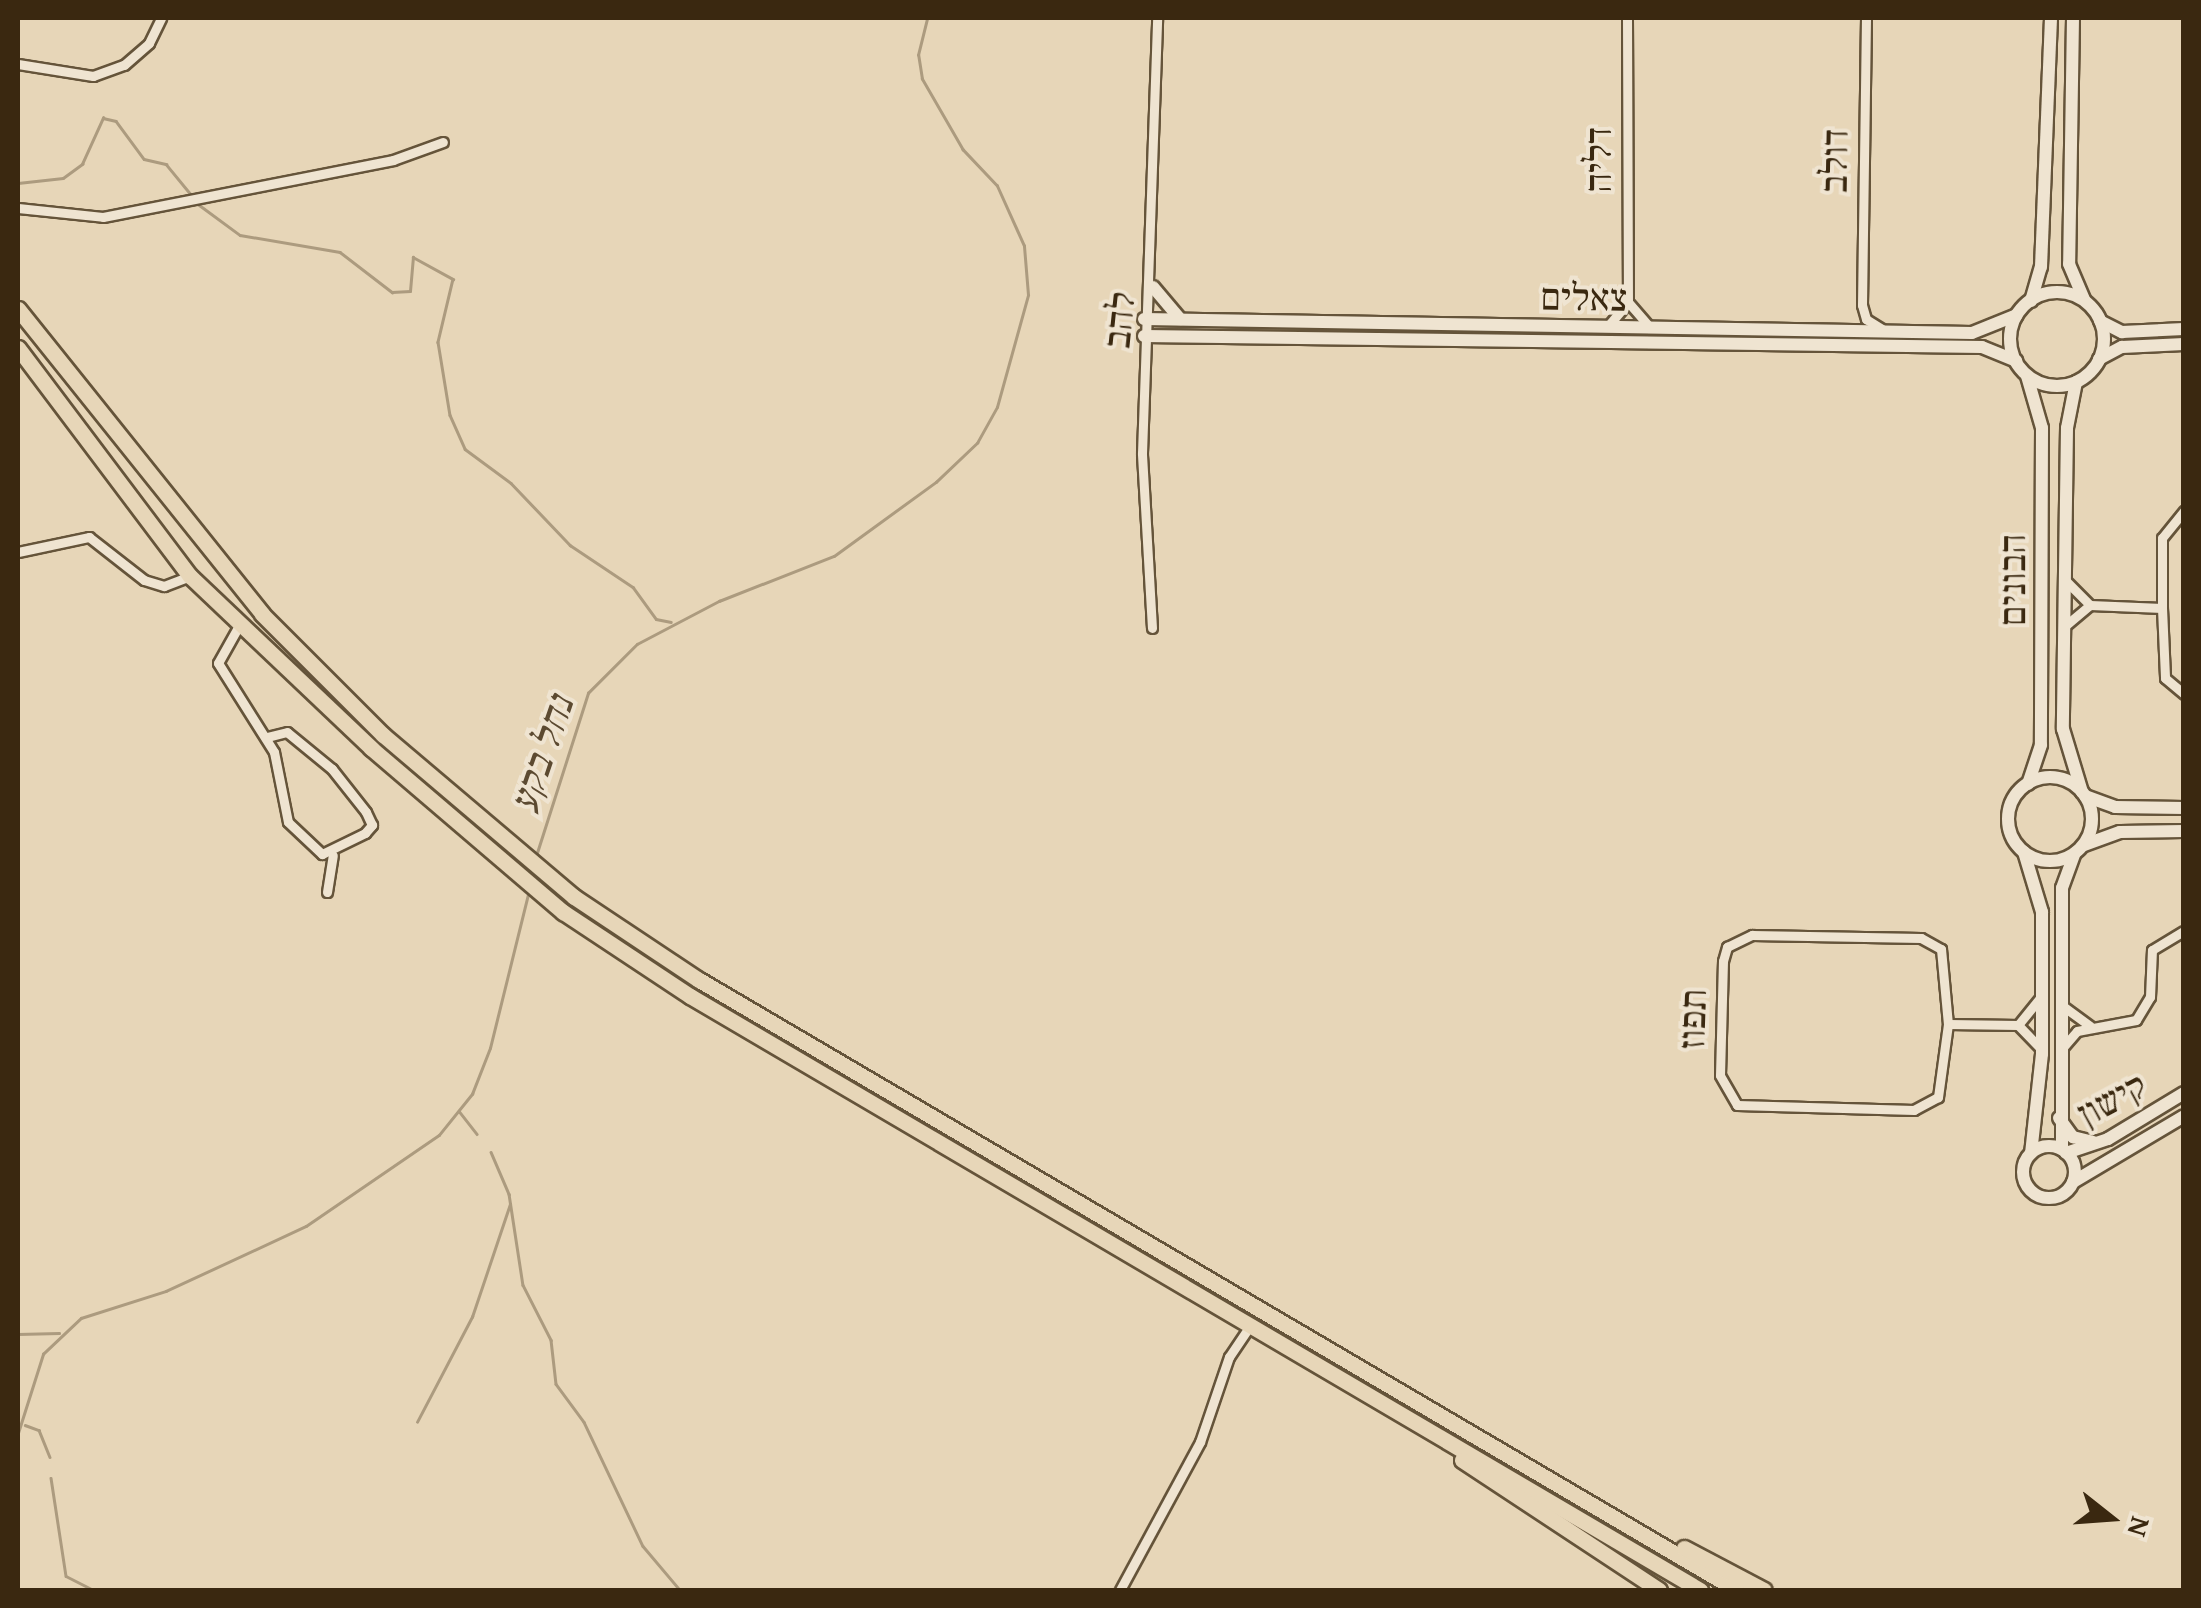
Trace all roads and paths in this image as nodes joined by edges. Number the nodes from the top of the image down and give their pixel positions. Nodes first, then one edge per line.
1 (161, 18) edge
2 (1157, 18) edge
3 (1628, 18) edge
4 (1866, 18) edge
5 (2051, 18) edge
6 (2073, 18) edge
7 (18, 64) edge
8 (443, 142) dead end
9 (18, 208) edge
10 (1153, 288) junction
11 (2031, 300) junction
12 (1628, 302) junction
13 (2085, 302) junction
14 (1862, 305) junction
15 (18, 308) edge
16 (2017, 315) junction
17 (1144, 319) junction
18 (1180, 320) junction
19 (2100, 321) junction
20 (1602, 328) junction
21 (1657, 328) junction
22 (2184, 329) edge
23 (1840, 331) junction
24 (1890, 332) junction
25 (1144, 336) junction
26 (2184, 344) edge
27 (18, 348) edge
28 (2099, 359) junction
29 (2016, 362) junction
30 (2027, 376) junction
31 (2076, 382) junction
32 (2184, 511) edge
33 (18, 552) edge
34 (2064, 575) junction
35 (190, 576) junction
36 (2090, 605) junction
37 (2162, 608) junction
38 (243, 620) junction
39 (1152, 628) dead end
40 (2064, 629) junction
41 (2184, 694) edge
42 (266, 736) junction
43 (2028, 784) junction
44 (2084, 794) junction
45 (2184, 808) edge
46 (2184, 830) edge
47 (2079, 850) junction
48 (2024, 852) junction
49 (334, 855) junction
50 (327, 892) dead end
51 (2184, 931) edge
52 (2043, 990) junction
53 (2061, 996) junction
54 (1948, 1024) junction
55 (2018, 1024) junction
56 (2093, 1027) junction
57 (2042, 1054) junction
58 (2059, 1063) junction
59 (2184, 1094) edge
60 (2056, 1114) junction
61 (2184, 1116) edge
62 (2106, 1140) junction
63 (2064, 1151) junction
64 (2031, 1154) junction
65 (2073, 1182) junction
66 (1251, 1324) junction
67 (1314, 1361) junction
68 (1522, 1462) junction
69 (1120, 1590) edge
70 (1659, 1590) edge
71 (1700, 1590) edge
72 (1737, 1590) edge
73 (1764, 1590) edge

1 - 7 street
2 - 10 street, להב
3 - 12 street, דליה
4 - 14 street, דולב
5 - 11 street
6 - 13 street
8 - 9 street
10 - 17 street, להב
10 - 18 street
11 - 13 street
11 - 16 street
12 - 20 street
12 - 21 street
13 - 19 street
14 - 23 street
14 - 24 street
15 - 68 highway
16 - 24 street, צאלים
16 - 29 street
17 - 18 street, צאלים
17 - 25 street, להב
18 - 20 street, צאלים
19 - 22 street
19 - 28 street
20 - 21 street, צאלים
21 - 23 street, צאלים
23 - 24 street, צאלים
25 - 29 street, צאלים
25 - 39 street, להב
26 - 28 street
27 - 35 highway
28 - 31 street
29 - 30 street
30 - 31 street
30 - 43 street, הבונים
31 - 34 street, הבונים
32 - 37 street
33 - 35 street
34 - 36 street
34 - 40 street, הבונים
35 - 38 highway
36 - 37 street
36 - 40 street
37 - 41 street
38 - 42 street
38 - 66 highway
40 - 44 street, הבונים
42 - 49 street
42 - 49 street
43 - 44 street
43 - 48 street
44 - 45 street
44 - 47 street
46 - 47 street
47 - 48 street
47 - 53 street
48 - 52 street
49 - 50 street
51 - 56 street
52 - 55 street
52 - 57 street
53 - 56 street
53 - 58 street
54 - 54 street, תפוז
54 - 55 street
55 - 57 street
56 - 58 street
57 - 64 street
58 - 60 street
59 - 62 street, קישון
60 - 62 street
60 - 63 street
61 - 65 street, קישון
62 - 63 street, קישון
63 - 64 street
63 - 65 street
64 - 65 street
66 - 67 highway
66 - 69 street
67 - 70 highway
67 - 71 highway
68 - 72 highway
68 - 73 highway

